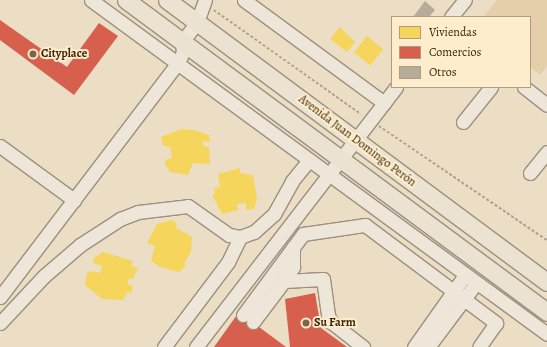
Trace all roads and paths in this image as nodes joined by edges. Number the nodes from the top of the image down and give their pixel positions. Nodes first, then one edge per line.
1 (91, 0) edge
2 (126, 0) edge
3 (167, 0) edge
4 (205, 0) edge
5 (244, 0) edge
6 (459, 2) edge
7 (452, 16) edge
8 (196, 22) junction
9 (182, 42) junction
10 (177, 64) junction
11 (395, 88) edge
12 (490, 88) edge
13 (525, 88) edge
14 (384, 103) junction
15 (547, 105) edge
16 (463, 122) dead end
17 (357, 140) junction
18 (0, 146) edge
19 (547, 152) edge
20 (342, 160) junction
21 (308, 161) junction
22 (530, 173) dead end
23 (329, 176) junction
24 (74, 200) junction
25 (395, 200) junction
26 (383, 215) junction
27 (240, 236) junction
28 (293, 247) junction
29 (293, 267) junction
30 (465, 275) junction
31 (310, 279) junction
32 (284, 281) junction
33 (547, 282) edge
34 (476, 283) junction
35 (459, 295) junction
36 (0, 297) edge
37 (547, 312) edge
38 (0, 323) edge
39 (547, 334) edge
40 (164, 347) edge
41 (196, 347) edge
42 (363, 347) edge
43 (414, 347) edge
44 (428, 347) edge
45 (479, 347) edge

1 - 10 street
2 - 9 main road, Avenida Juan Domingo Perón
3 - 8 main road, Avenida Juan Domingo Perón
4 - 8 street
5 - 14 street
6 - 7 street
8 - 9 street
8 - 17 main road, Avenida Juan Domingo Perón
9 - 10 street
9 - 20 main road, Avenida Juan Domingo Perón
10 - 21 street
10 - 24 street
11 - 14 street
12 - 16 street
13 - 15 street
14 - 17 street
17 - 20 street
17 - 33 main road, Avenida Juan Domingo Perón
18 - 24 street
19 - 22 street
20 - 23 street
20 - 25 main road, Avenida Juan Domingo Perón
21 - 23 street
21 - 27 street
23 - 26 street
23 - 41 street
24 - 36 street
25 - 26 street
25 - 37 main road, Avenida Juan Domingo Perón
26 - 30 street
27 - 38 street
27 - 40 street
28 - 29 street
28 - 32 street
28 - 35 street
29 - 31 street
29 - 32 street
30 - 34 street
30 - 35 street
31 - 32 street
31 - 42 street
34 - 35 street
34 - 39 street
35 - 43 street
35 - 44 street
35 - 45 street

